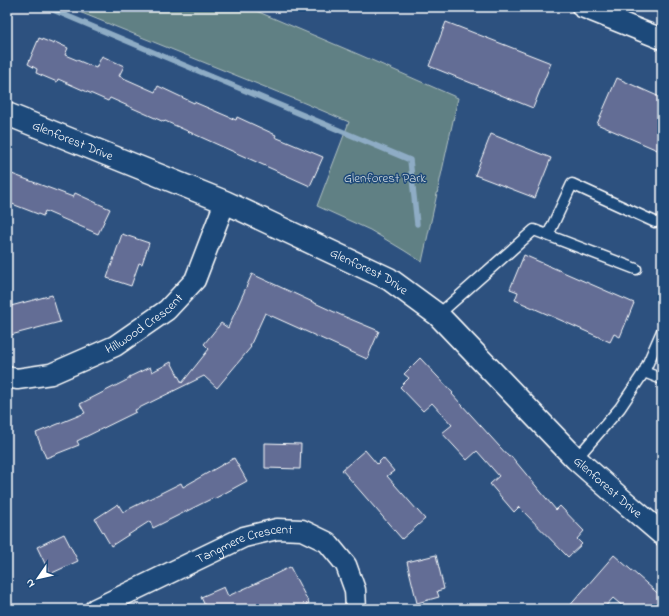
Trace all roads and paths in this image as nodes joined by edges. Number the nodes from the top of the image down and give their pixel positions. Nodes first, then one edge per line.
1 (591, 9) edge
2 (662, 40) edge
3 (7, 114) edge
4 (225, 202) junction
5 (655, 222) dead end
6 (548, 235) junction
7 (636, 269) dead end
8 (438, 315) junction
9 (662, 331) edge
10 (644, 372) junction
11 (7, 377) edge
12 (662, 379) edge
13 (576, 459) junction
14 (662, 534) edge
15 (95, 609) edge
16 (356, 609) edge

1 - 2 street
3 - 4 street, Glenforest Drive
4 - 8 street, Glenforest Drive
4 - 11 street, Hillwood Crescent
5 - 6 lane
6 - 7 lane
6 - 8 lane
8 - 13 street, Glenforest Drive
9 - 10 lane
10 - 12 lane
10 - 13 lane
13 - 14 street, Glenforest Drive
15 - 16 street, Tangmere Crescent

